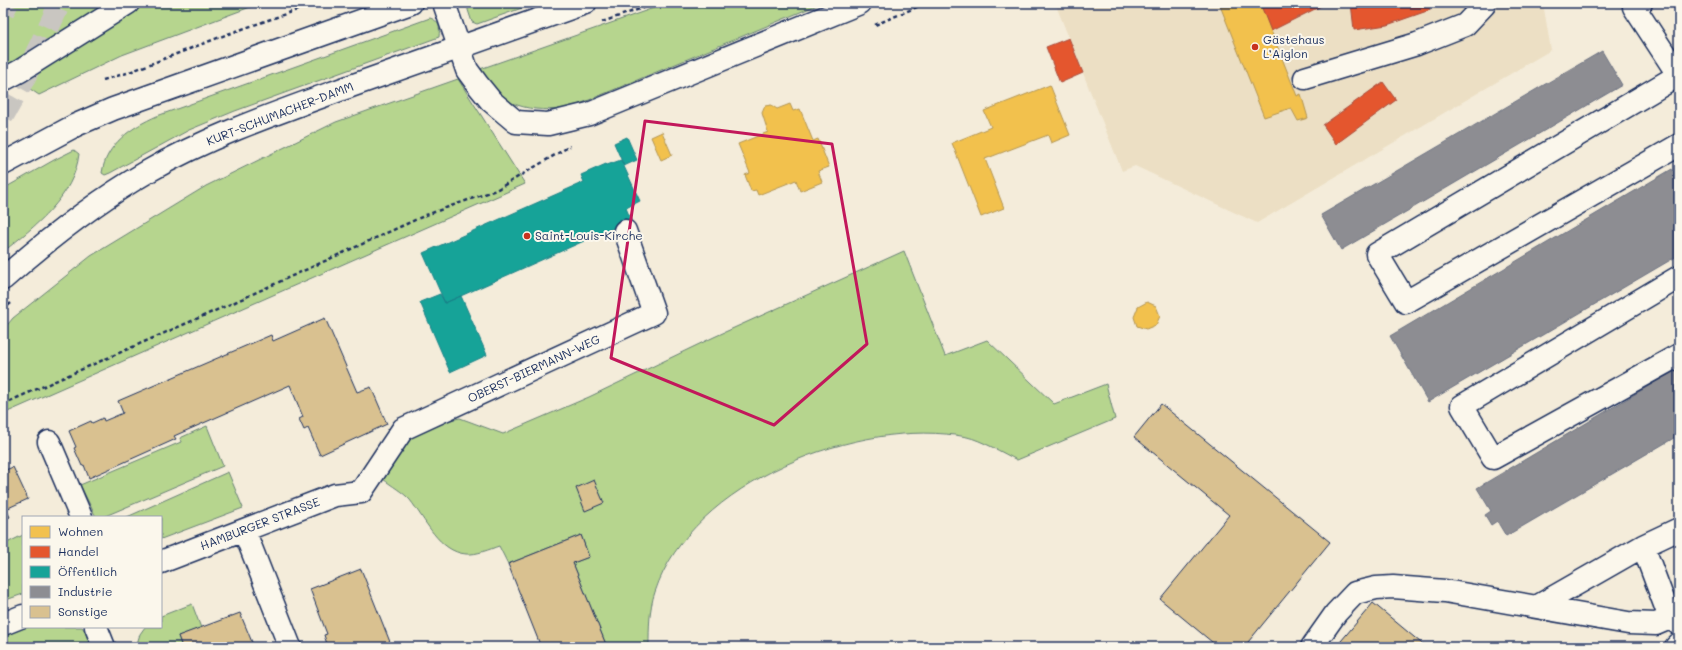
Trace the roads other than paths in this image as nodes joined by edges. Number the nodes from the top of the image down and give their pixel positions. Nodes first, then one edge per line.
1 (128, 3) edge
2 (411, 3) edge
3 (444, 3) edge
4 (584, 3) edge
5 (860, 3) edge
6 (1484, 3) edge
7 (1641, 3) edge
8 (459, 47) junction
9 (1679, 75) edge
10 (1305, 78) dead end
11 (3, 80) edge
12 (1679, 145) edge
13 (3, 164) edge
14 (625, 230) dead end
15 (1679, 277) edge
16 (3, 279) edge
17 (1679, 355) edge
18 (49, 442) dead end
19 (361, 492) joint
20 (81, 516) edge
21 (1679, 529) edge
22 (244, 530) junction
23 (1643, 546) junction
24 (162, 562) edge
25 (1538, 606) junction
26 (22, 616) edge
27 (1674, 621) edge
28 (3, 624) edge
29 (96, 628) edge
30 (1679, 644) edge
31 (104, 647) edge
32 (290, 647) edge
33 (1312, 647) edge
34 (1676, 647) edge

1 - 11 main road
2 - 13 main road
3 - 8 main road
4 - 8 main road, KURT-SCHUMACHER-DAMM
5 - 8 main road
6 - 10 main road
7 - 9 main road
8 - 16 main road, KURT-SCHUMACHER-DAMM
9 - 12 main road
14 - 19 main road, OBERST-BIERMANN-WEG
15 - 17 main road
18 - 20 main road
19 - 22 main road, HAMBURGER STRASSE
21 - 23 main road
22 - 24 main road, HAMBURGER STRASSE
22 - 32 main road
23 - 25 main road
23 - 27 main road
25 - 27 main road
25 - 33 main road
26 - 28 main road
29 - 31 main road
30 - 34 main road

